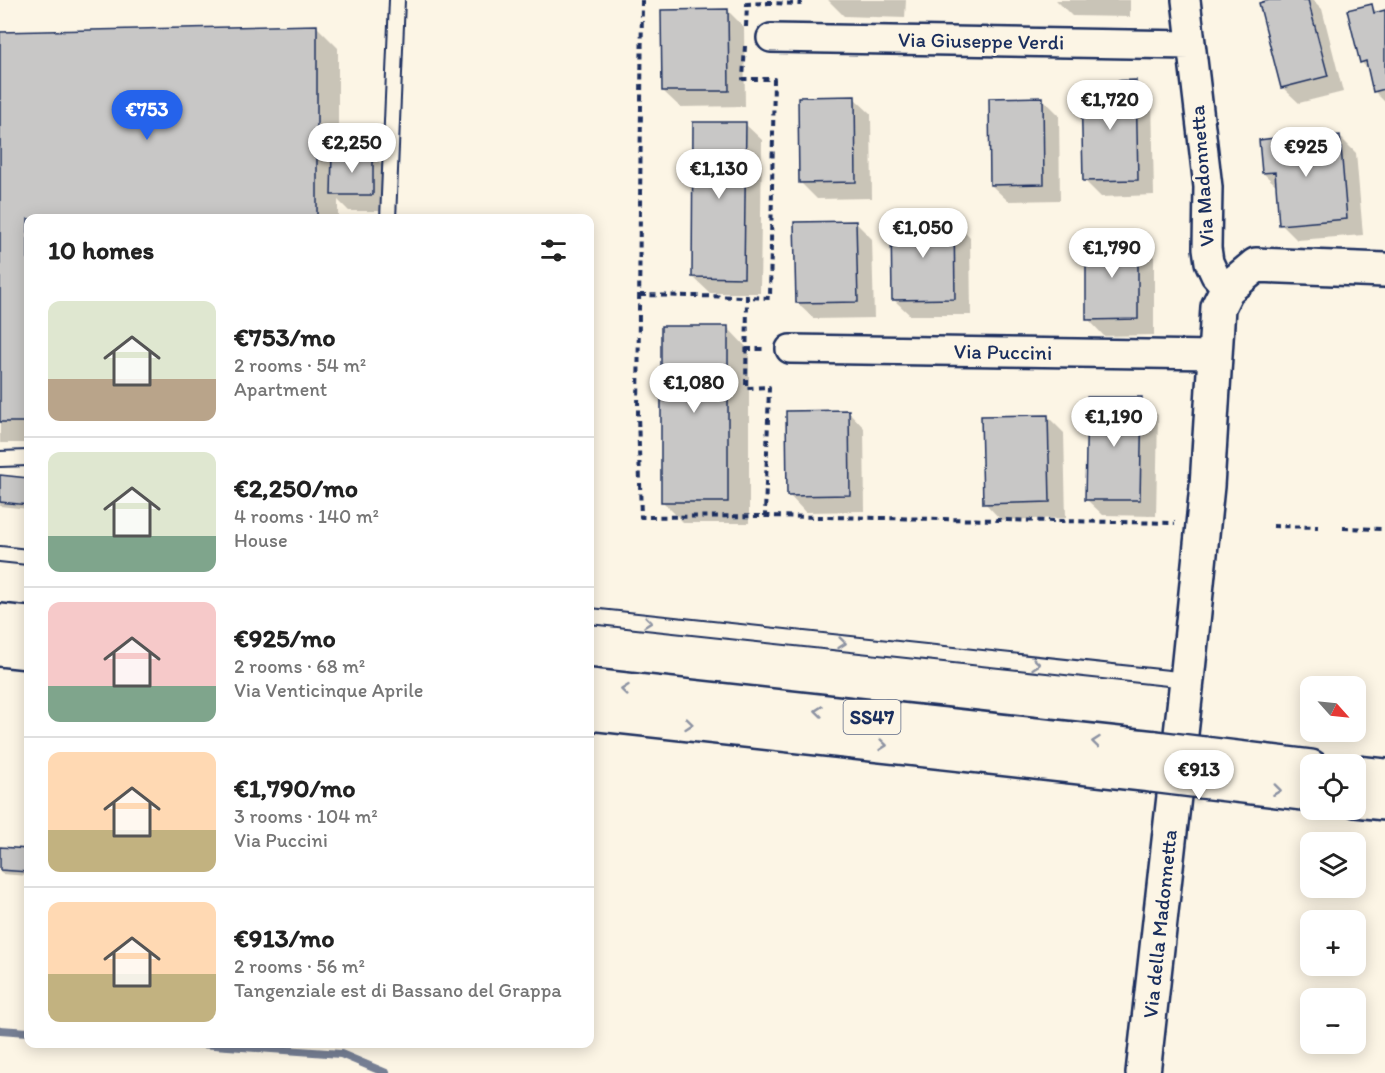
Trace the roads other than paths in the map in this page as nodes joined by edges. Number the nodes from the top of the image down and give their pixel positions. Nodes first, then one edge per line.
1 (397, 0) edge
2 (1186, 0) edge
3 (771, 38) dead end
4 (1190, 45) junction
5 (388, 214) edge
6 (1385, 270) edge
7 (1227, 289) junction
8 (790, 349) dead end
9 (1215, 355) junction
10 (24, 458) edge
11 (0, 459) edge
12 (0, 554) edge
13 (24, 557) edge
14 (594, 616) edge
15 (0, 621) edge
16 (24, 624) edge
17 (0, 649) edge
18 (24, 652) edge
19 (1187, 680) junction
20 (594, 687) edge
21 (594, 713) edge
22 (1153, 761) junction
23 (1202, 767) junction
24 (1300, 767) edge
25 (1366, 773) edge
26 (1385, 776) edge
27 (1300, 791) edge
28 (1366, 801) edge
29 (1385, 803) edge
30 (1143, 1073) edge

1 - 5 lane
2 - 4 street, Via Madonnetta
3 - 4 street, Via Giuseppe Verdi
4 - 7 street, Via Madonnetta
6 - 7 main road
7 - 9 main road
8 - 9 street, Via Puccini
9 - 19 main road, Via della Madonnetta
10 - 11 lane
12 - 13 lane
14 -> 19 lane
15 - 16 main road
17 - 18 main road
19 - 30 main road, Via della Madonnetta
22 -> 20 main road, SS47
21 -> 22 main road, SS47
22 - 23 main road, SS47, bridge
23 - 24 main road, SS47
23 -> 27 main road, SS47
25 - 26 main road
28 - 29 main road

